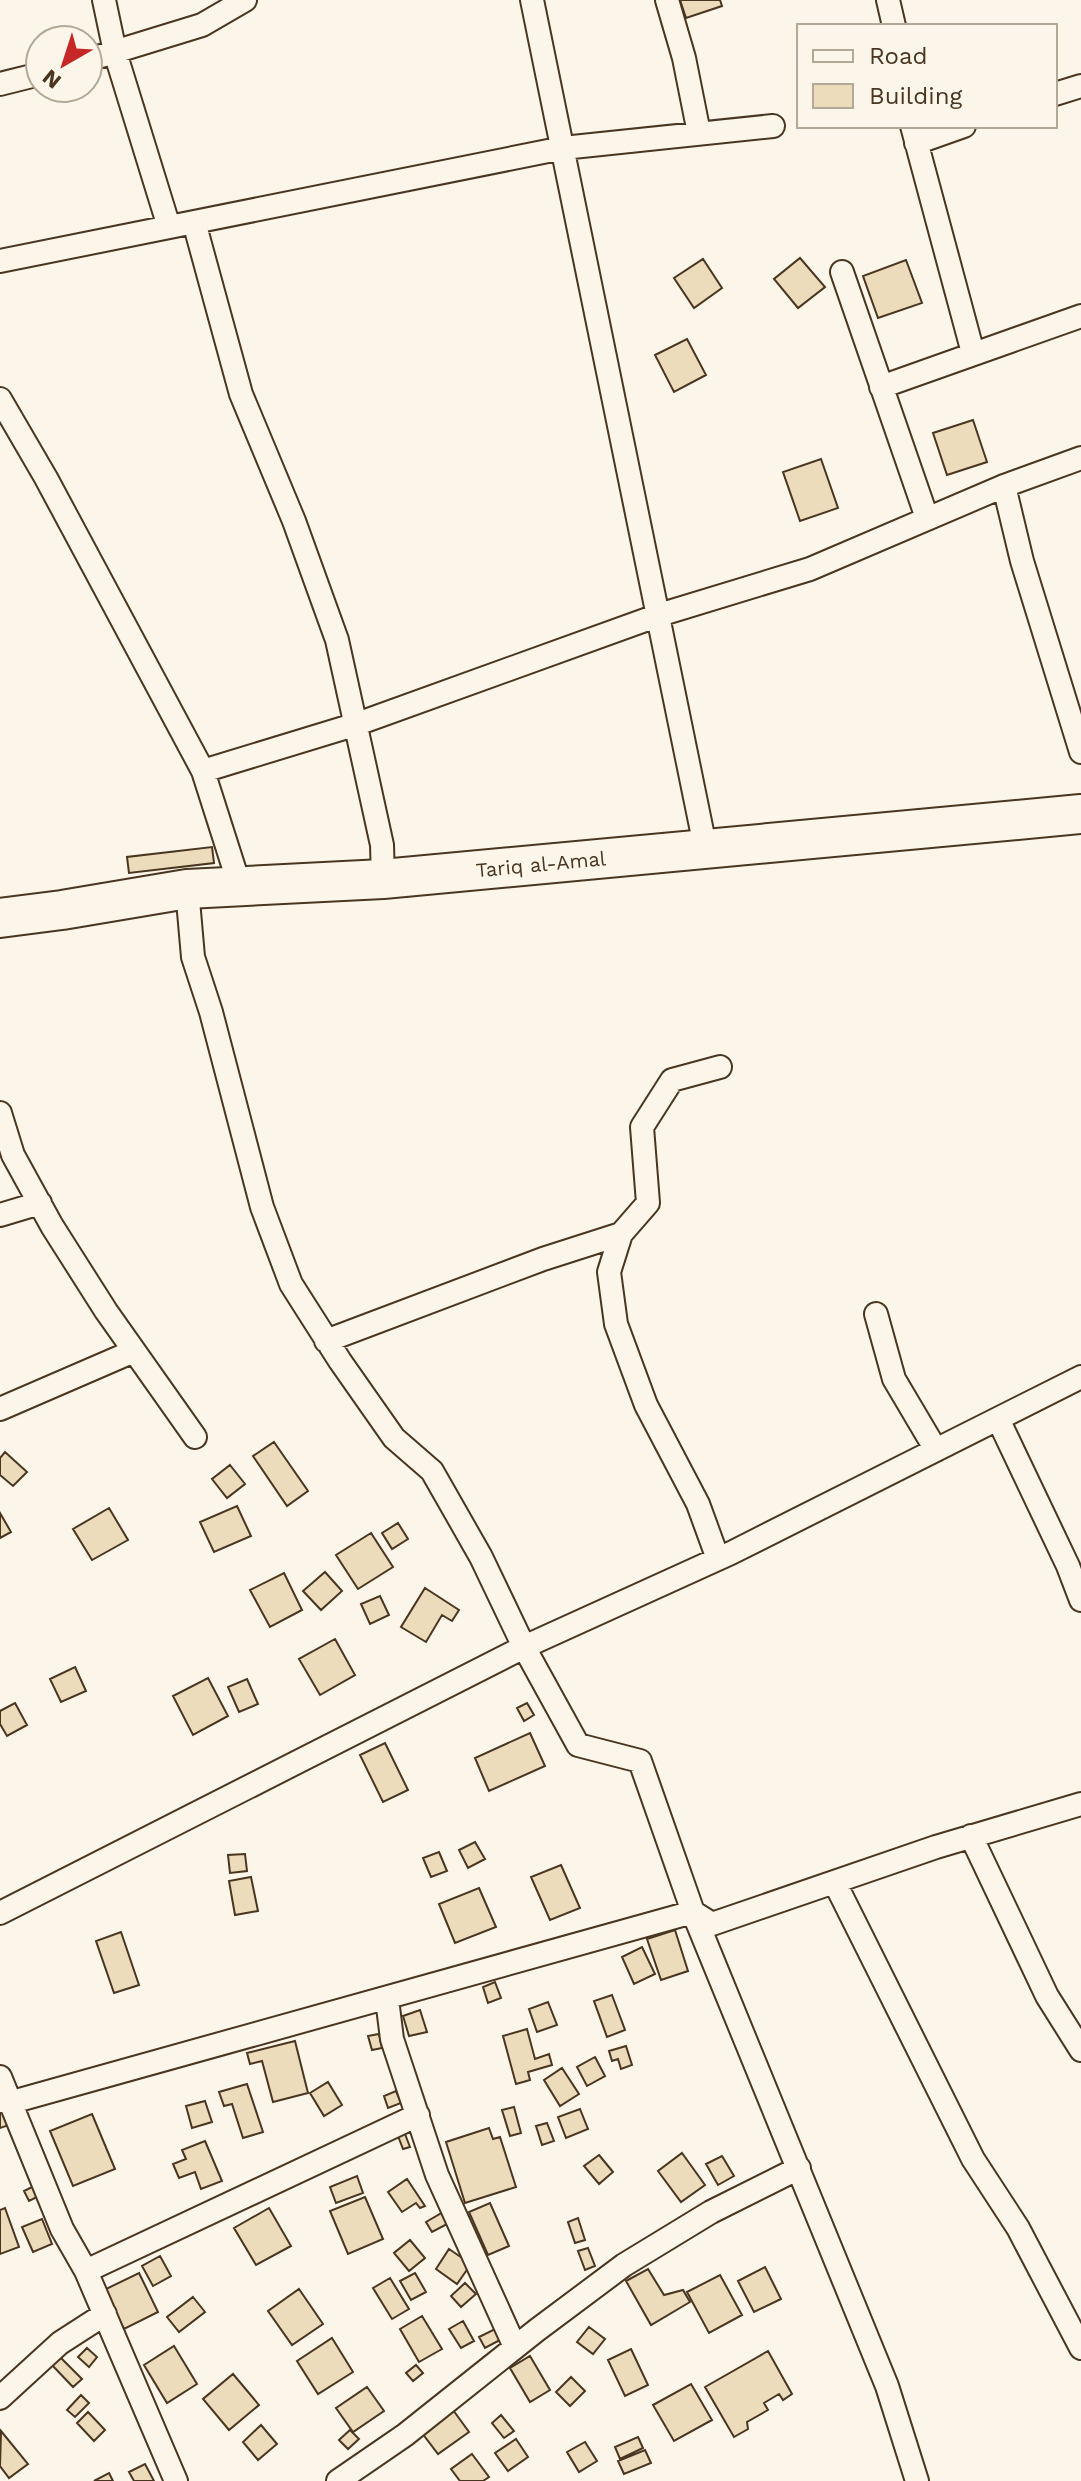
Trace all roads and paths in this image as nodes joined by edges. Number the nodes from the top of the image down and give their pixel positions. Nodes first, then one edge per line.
1 (104, 0) edge
2 (245, 0) edge
3 (532, 0) edge
4 (667, 0) edge
5 (888, 0) edge
6 (894, 24) edge
7 (115, 52) junction
8 (104, 55) edge
9 (24, 78) edge
10 (0, 84) edge
11 (1081, 86) edge
12 (1057, 93) edge
13 (773, 126) dead end
14 (953, 128) edge
15 (699, 133) junction
16 (914, 135) edge
17 (563, 148) junction
18 (194, 222) junction
19 (169, 227) junction
20 (0, 261) edge
21 (842, 272) dead end
22 (1081, 316) edge
23 (973, 353) junction
24 (881, 387) junction
25 (0, 399) edge
26 (1081, 458) edge
27 (1004, 486) junction
28 (927, 518) junction
29 (659, 615) junction
30 (357, 724) junction
31 (1081, 752) edge
32 (203, 771) junction
33 (1081, 814) edge
34 (706, 851) junction
35 (383, 879) junction
36 (240, 887) junction
37 (187, 889) junction
38 (0, 918) edge
39 (720, 1067) dead end
40 (0, 1113) edge
41 (40, 1203) junction
42 (0, 1215) edge
43 (621, 1234) junction
44 (876, 1314) dead end
45 (326, 1341) junction
46 (134, 1351) junction
47 (1081, 1377) edge
48 (0, 1409) edge
49 (998, 1419) junction
50 (195, 1437) dead end
51 (936, 1450) junction
52 (718, 1559) junction
53 (1081, 1600) edge
54 (524, 1647) junction
55 (1081, 1804) edge
56 (971, 1836) junction
57 (835, 1883) junction
58 (693, 1912) junction
59 (0, 1913) edge
60 (387, 1999) junction
61 (1081, 2050) edge
62 (0, 2077) edge
63 (6, 2102) edge
64 (418, 2115) junction
65 (799, 2168) junction
66 (86, 2271) junction
67 (105, 2314) junction
68 (515, 2347) junction
69 (1081, 2348) edge
70 (0, 2398) edge
71 (176, 2481) edge
72 (338, 2481) edge
73 (917, 2481) edge

1 - 7 street
2 - 7 street
3 - 17 street
4 - 15 street
5 - 6 street
7 - 8 street
7 - 19 street
9 - 10 street
11 - 12 street
13 - 15 street
14 - 16 street
15 - 17 street
16 - 23 street
17 - 18 street
17 - 29 street
18 - 19 street
18 - 30 street
19 - 20 street
21 - 24 street
22 - 23 street
23 - 24 street
24 - 28 street
25 - 32 street
26 - 27 street
27 - 28 street
27 - 31 street
28 - 29 street
29 - 30 street
29 - 34 street
30 - 32 street
30 - 35 street
32 - 36 street
33 - 34 highway, Tariq al-Amal
34 - 35 highway, Tariq al-Amal
35 - 36 highway, Tariq al-Amal
36 - 37 highway, Tariq al-Amal
37 - 38 highway, Tariq al-Amal
37 - 45 street
39 - 43 street
40 - 41 street
41 - 42 street
41 - 46 street
43 - 45 street
43 - 52 street
44 - 51 street
45 - 54 street
46 - 48 street
46 - 50 street
47 - 49 street
49 - 51 street
49 - 53 street
51 - 52 street
52 - 54 street
54 - 58 street
54 - 59 street
55 - 56 street
56 - 57 street
56 - 61 street
57 - 58 street
57 - 69 street
58 - 60 street
58 - 65 street
60 - 63 street
60 - 64 street
62 - 63 street
63 - 66 street
64 - 66 street
64 - 68 street
65 - 68 street
65 - 73 street
66 - 67 street
67 - 70 street
67 - 71 street
68 - 72 street

